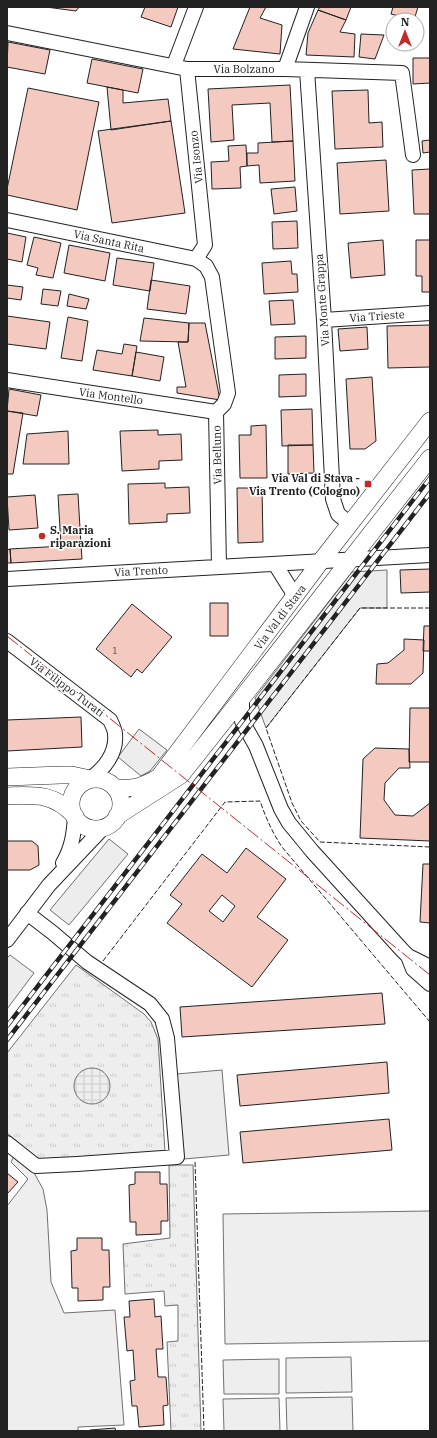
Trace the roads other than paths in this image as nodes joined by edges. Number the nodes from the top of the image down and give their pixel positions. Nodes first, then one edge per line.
1 (196, 7) edge
2 (306, 7) edge
3 (7, 33) edge
4 (180, 67) junction
5 (285, 69) junction
6 (307, 70) junction
7 (413, 155) dead end
8 (7, 220) edge
9 (196, 259) junction
10 (430, 313) edge
11 (324, 320) junction
12 (7, 380) edge
13 (216, 412) junction
14 (430, 421) edge
15 (430, 458) edge
16 (350, 524) junction
17 (430, 555) edge
18 (350, 560) junction
19 (321, 561) junction
20 (275, 564) junction
21 (219, 566) junction
22 (7, 579) edge
23 (295, 596) junction
24 (7, 641) edge
25 (242, 698) junction
26 (7, 777) edge
27 (90, 779) junction
28 (116, 788) junction
29 (7, 796) edge
30 (75, 816) junction
31 (117, 816) junction
32 (103, 828) junction
33 (49, 886) junction
34 (28, 913) junction
35 (7, 940) edge
36 (408, 956) junction
37 (430, 966) edge
38 (430, 984) edge
39 (7, 1143) edge

1 - 4 street, Via Isonzo
2 - 5 street
3 - 4 street, Via Bolzano
4 - 5 street, Via Bolzano
4 - 9 street, Via Isonzo
5 - 6 street, Via Bolzano
6 - 7 street, Via Bolzano
6 - 11 street, Via Monte Grappa
8 - 9 street, Via Santa Rita
9 - 13 street, Via Belluno
10 - 11 street, Via Trieste
11 - 16 street, Via Monte Grappa
12 - 13 street, Via Montello
13 - 21 street, Via Belluno
14 - 16 street, Via Val di Stava
15 - 18 street, Via Val di Stava
16 - 19 street, Via Val di Stava
17 - 18 street, Via Trento
18 - 19 street, Via Trento
18 - 25 street, Via Val di Stava
19 - 20 street, Via Trento
19 - 23 street, Via Val di Stava
20 - 21 street, Via Trento
20 - 23 street
21 - 22 street, Via Trento
23 - 28 street, Via Val di Stava
24 - 27 street, Via Filippo Turati
25 - 31 street, Via Val di Stava
25 - 36 street
26 - 27 street
27 - 28 street
27 - 30 street
28 - 31 street
29 - 30 street
30 - 32 street
30 - 33 street
31 - 32 street
32 - 33 street
33 - 34 street
34 - 35 street
34 - 39 street
36 - 37 street
36 - 38 street

